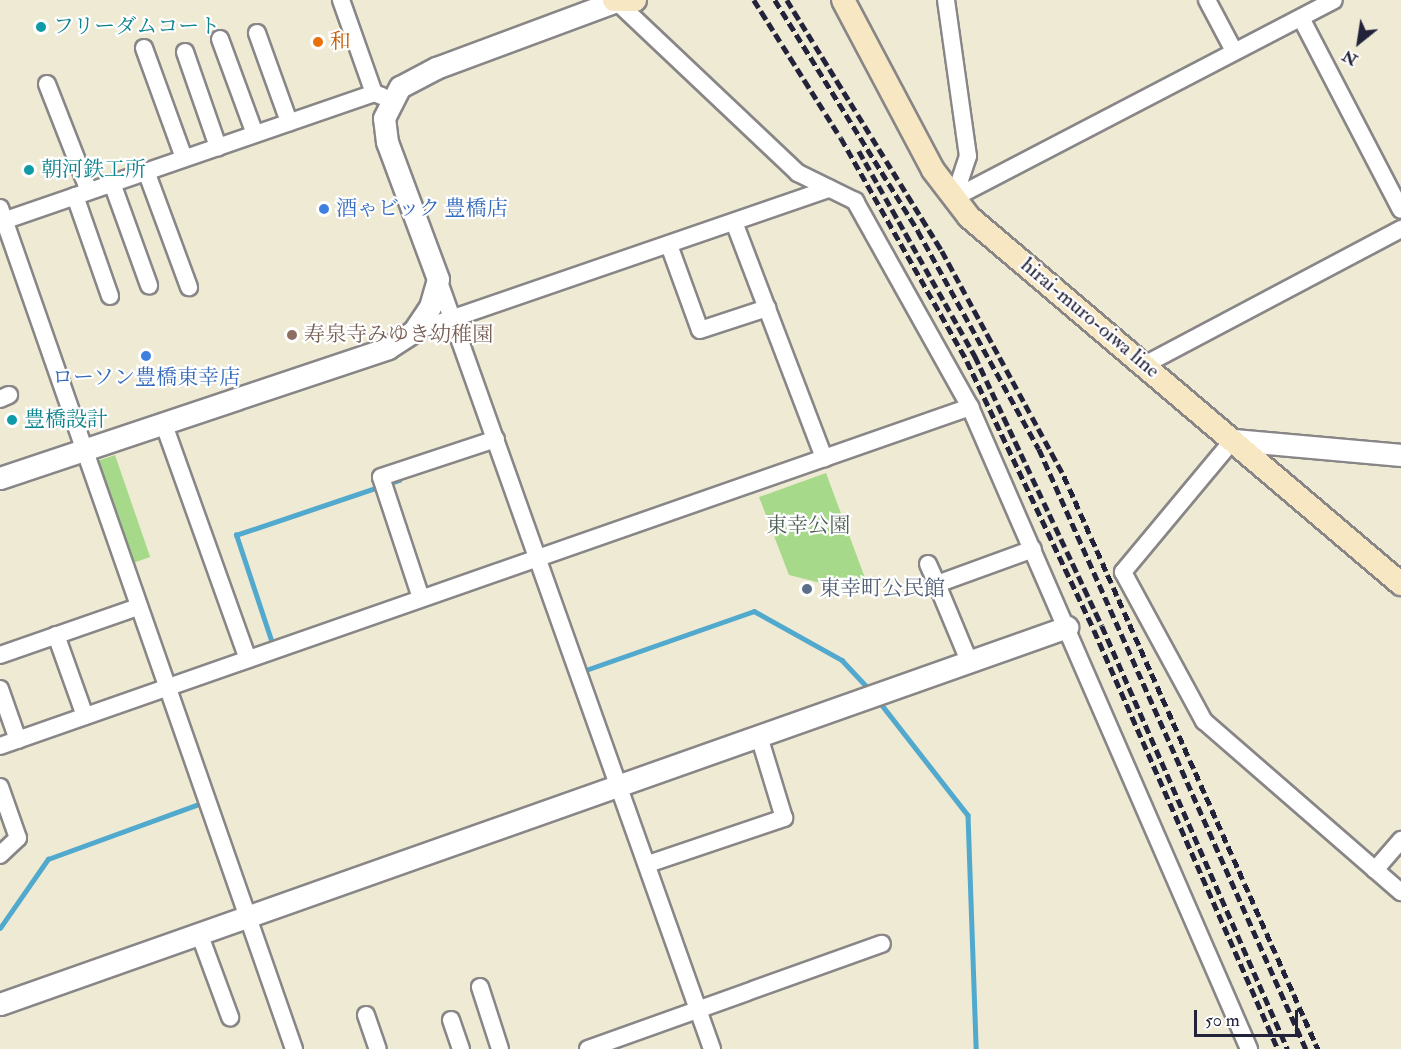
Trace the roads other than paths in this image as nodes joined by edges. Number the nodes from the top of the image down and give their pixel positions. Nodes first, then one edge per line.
1 (341, 0) edge
2 (622, 0) edge
3 (843, 0) edge
4 (946, 0) edge
5 (1207, 0) edge
6 (1334, 0) edge
7 (1301, 18) junction
8 (257, 33) dead end
9 (220, 39) dead end
10 (144, 48) dead end
11 (1234, 51) junction
12 (185, 52) dead end
13 (47, 84) dead end
14 (384, 97) junction
15 (289, 122) junction
16 (255, 134) junction
17 (218, 147) junction
18 (184, 158) junction
19 (146, 171) junction
20 (112, 183) junction
21 (829, 189) junction
22 (82, 194) junction
23 (954, 198) junction
24 (1401, 210) edge
25 (2, 216) edge
26 (734, 222) junction
27 (1401, 229) edge
28 (669, 245) junction
29 (438, 279) junction
30 (149, 285) dead end
31 (189, 287) dead end
32 (110, 296) dead end
33 (767, 308) junction
34 (453, 320) junction
35 (413, 332) junction
36 (1146, 364) junction
37 (970, 407) junction
38 (164, 422) junction
39 (496, 439) junction
40 (1233, 440) junction
41 (85, 449) junction
42 (1401, 455) edge
43 (825, 458) junction
44 (0, 478) edge
45 (1032, 549) junction
46 (538, 558) junction
47 (928, 564) dead end
48 (937, 584) junction
49 (1401, 584) edge
50 (421, 598) junction
51 (138, 607) junction
52 (1067, 627) junction
53 (56, 635) junction
54 (0, 655) edge
55 (248, 659) junction
56 (969, 661) junction
57 (166, 687) junction
58 (0, 689) edge
59 (85, 716) junction
60 (759, 736) junction
61 (18, 740) junction
62 (0, 746) edge
63 (620, 785) junction
64 (0, 787) edge
65 (1401, 840) edge
66 (0, 855) edge
67 (648, 864) junction
68 (1375, 870) junction
69 (1401, 892) edge
70 (248, 916) junction
71 (200, 933) junction
72 (882, 944) dead end
73 (480, 987) dead end
74 (0, 1004) edge
75 (698, 1008) junction
76 (366, 1015) dead end
77 (230, 1017) dead end
78 (451, 1020) dead end
79 (294, 1049) edge
80 (378, 1049) edge
81 (461, 1049) edge
82 (500, 1049) edge
83 (588, 1049) edge
84 (712, 1049) edge
85 (1249, 1049) edge

1 - 14 street
2 - 14 street
2 - 21 street
3 - 23 main road, hirai-muro-oiwa line
4 - 23 street
5 - 11 street
6 - 7 street
7 - 11 street
7 - 24 street
8 - 15 street
9 - 16 street
10 - 18 street
11 - 23 street
12 - 17 street
13 - 22 street
14 - 15 street
14 - 29 street
15 - 16 street
16 - 17 street
17 - 18 street
18 - 19 street
19 - 20 street
19 - 31 street
20 - 22 street
20 - 30 street
21 - 26 street
21 - 37 street
22 - 25 street
22 - 32 street
23 - 36 main road, hirai-muro-oiwa line
25 - 41 street
26 - 28 street
26 - 33 street
27 - 36 street
28 - 33 street
28 - 34 street
29 - 34 street
29 - 35 street
33 - 43 street
34 - 35 street
34 - 39 street
35 - 38 street
36 - 40 main road, hirai-muro-oiwa line
37 - 43 street
37 - 45 street
38 - 41 street
38 - 55 street
39 - 46 street
39 - 50 street
40 - 42 street
40 - 49 main road, hirai-muro-oiwa line
40 - 68 street
41 - 44 street
41 - 51 street
43 - 46 street
45 - 48 street
45 - 52 street
46 - 50 street
46 - 63 street
47 - 48 street
48 - 56 street
50 - 55 street
51 - 53 street
51 - 57 street
52 - 56 street
52 - 85 street
53 - 54 street
53 - 59 street
55 - 57 street
56 - 60 street
57 - 59 street
57 - 70 street
58 - 61 street
59 - 61 street
60 - 63 street
60 - 67 street
61 - 62 street
63 - 67 street
63 - 70 street
64 - 66 street
65 - 68 street
67 - 75 street
68 - 69 street
70 - 71 street
70 - 79 street
71 - 74 street
71 - 77 street
72 - 75 street
73 - 82 street
75 - 83 street
75 - 84 street
76 - 80 street
78 - 81 street

